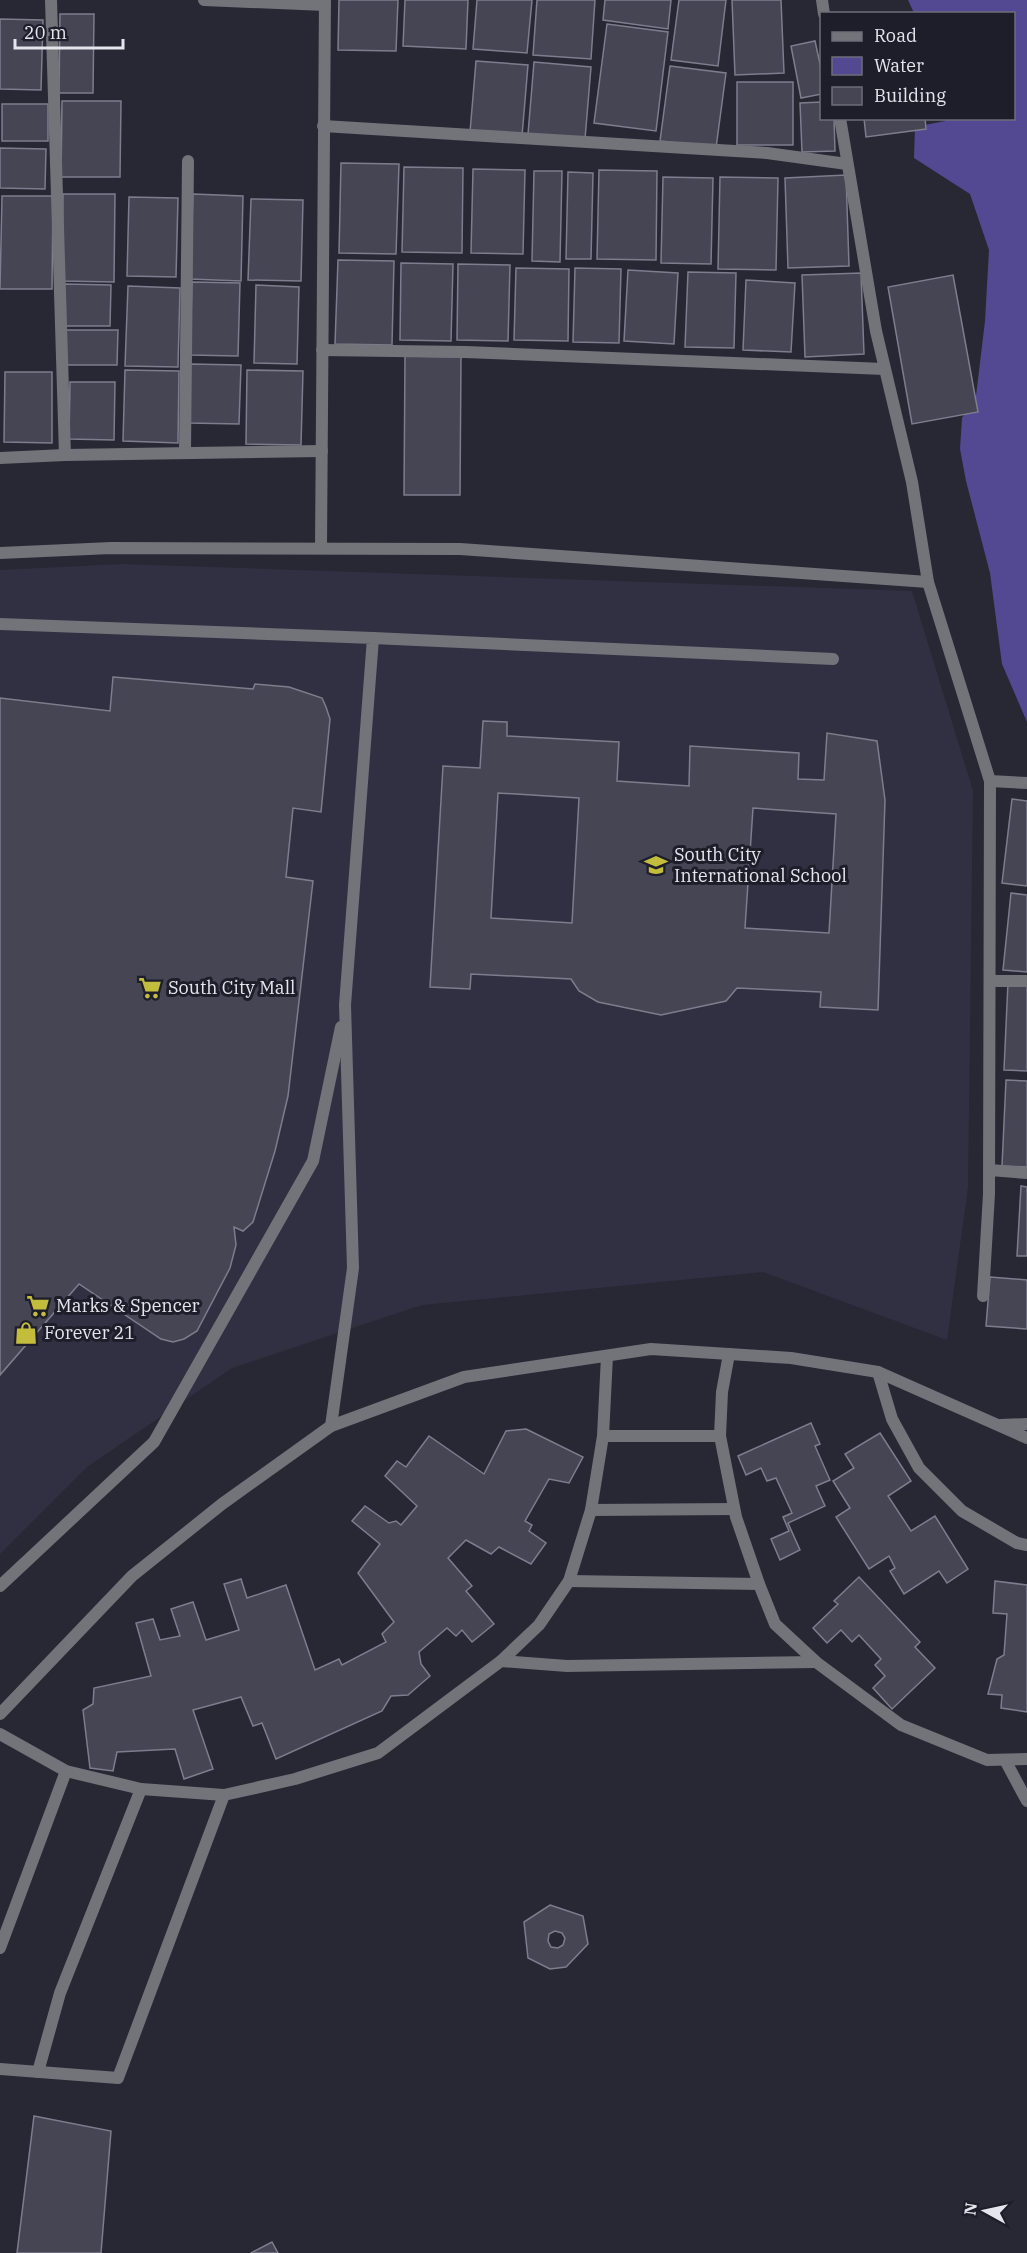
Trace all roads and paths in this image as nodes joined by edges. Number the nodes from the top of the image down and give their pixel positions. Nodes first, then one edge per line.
1 (51, 0) edge
2 (204, 0) edge
3 (226, 1) edge
4 (325, 3) edge
5 (840, 120) edge
6 (323, 126) junction
7 (188, 161) dead end
8 (847, 164) junction
9 (322, 350) junction
10 (884, 369) junction
11 (185, 452) junction
12 (321, 452) junction
13 (66, 454) junction
14 (0, 458) edge
15 (321, 548) junction
16 (0, 554) edge
17 (928, 582) junction
18 (0, 624) edge
19 (373, 638) junction
20 (833, 659) dead end
21 (990, 781) junction
22 (1027, 783) edge
23 (990, 981) junction
24 (1027, 981) edge
25 (345, 1005) junction
26 (990, 1170) junction
27 (1027, 1173) edge
28 (983, 1296) dead end
29 (729, 1354) junction
30 (607, 1356) junction
31 (878, 1372) junction
32 (1027, 1424) edge
33 (1000, 1425) junction
34 (331, 1426) junction
35 (603, 1436) junction
36 (720, 1436) junction
37 (1027, 1438) edge
38 (734, 1509) junction
39 (591, 1510) junction
40 (1027, 1545) edge
41 (569, 1581) junction
42 (759, 1584) junction
43 (0, 1586) edge
44 (501, 1662) junction
45 (816, 1662) junction
46 (0, 1714) edge
47 (0, 1734) edge
48 (1027, 1759) edge
49 (1005, 1760) junction
50 (66, 1771) junction
51 (141, 1789) junction
52 (224, 1795) junction
53 (1027, 1801) edge
54 (0, 1948) edge
55 (0, 2069) edge
56 (38, 2072) junction

1 - 13 street
2 - 3 street
3 - 4 street
4 - 6 street
5 - 8 street
6 - 8 street
6 - 9 street
7 - 11 street
8 - 10 street
9 - 10 street
9 - 12 street
10 - 17 street
11 - 12 street
11 - 13 street
12 - 15 street
13 - 14 street
15 - 16 street
15 - 17 street
17 - 21 street
18 - 19 street
19 - 20 street
19 - 25 street
21 - 22 street
21 - 23 street
23 - 24 street
23 - 26 street
25 - 34 street
25 - 43 street
26 - 27 street
26 - 28 street
29 - 30 street
29 - 31 street
29 - 36 street
30 - 34 street
30 - 35 street
31 - 33 street
31 - 40 street
32 - 33 street
33 - 37 street
34 - 46 street
35 - 36 street
35 - 39 street
36 - 38 street
38 - 39 street
38 - 42 street
39 - 41 street
41 - 42 street
41 - 44 street
42 - 45 street
44 - 45 street
44 - 52 street
45 - 49 street
47 - 50 street
48 - 49 street
49 - 53 street
50 - 51 street
50 - 54 street
51 - 52 street
51 - 56 street
52 - 56 street
55 - 56 street

